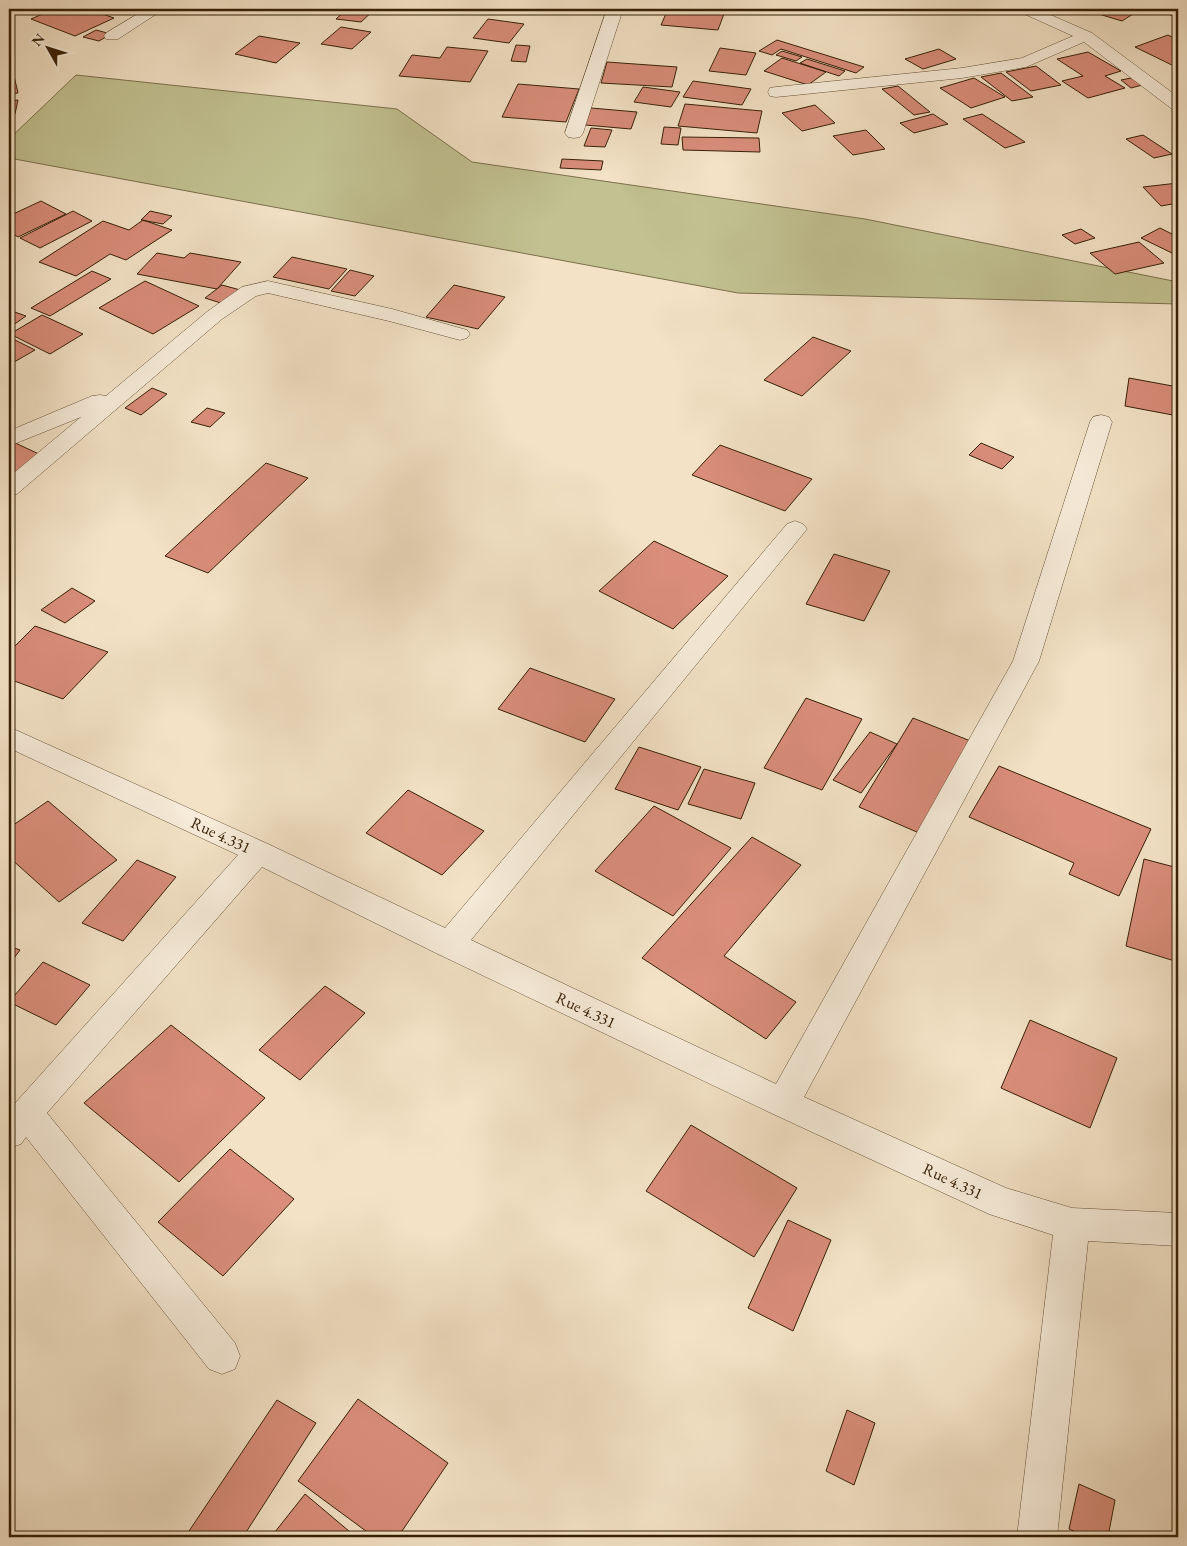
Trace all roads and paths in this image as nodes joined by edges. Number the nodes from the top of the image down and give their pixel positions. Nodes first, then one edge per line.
1 (156, 9) edge
2 (615, 9) edge
3 (1025, 9) edge
4 (112, 36) dead end
5 (1086, 36) junction
6 (776, 92) dead end
7 (1178, 105) edge
8 (574, 133) dead end
9 (460, 334) dead end
10 (124, 391) junction
11 (1101, 422) dead end
12 (9, 439) edge
13 (9, 489) edge
14 (795, 529) dead end
15 (9, 737) edge
16 (258, 852) junction
17 (449, 945) junction
18 (783, 1103) junction
19 (18, 1123) edge
20 (1072, 1224) junction
21 (1178, 1229) edge
22 (222, 1356) dead end
23 (1037, 1537) edge

1 - 4 street
2 - 8 street
3 - 5 street
5 - 6 street
5 - 7 street
9 - 10 street
10 - 12 street
10 - 13 street
11 - 18 street
14 - 17 street
15 - 16 street, Rue 4.331
16 - 17 street, Rue 4.331
16 - 19 street
17 - 18 street, Rue 4.331
18 - 20 street, Rue 4.331
19 - 22 street
20 - 21 street, Rue 4.331
20 - 23 street

